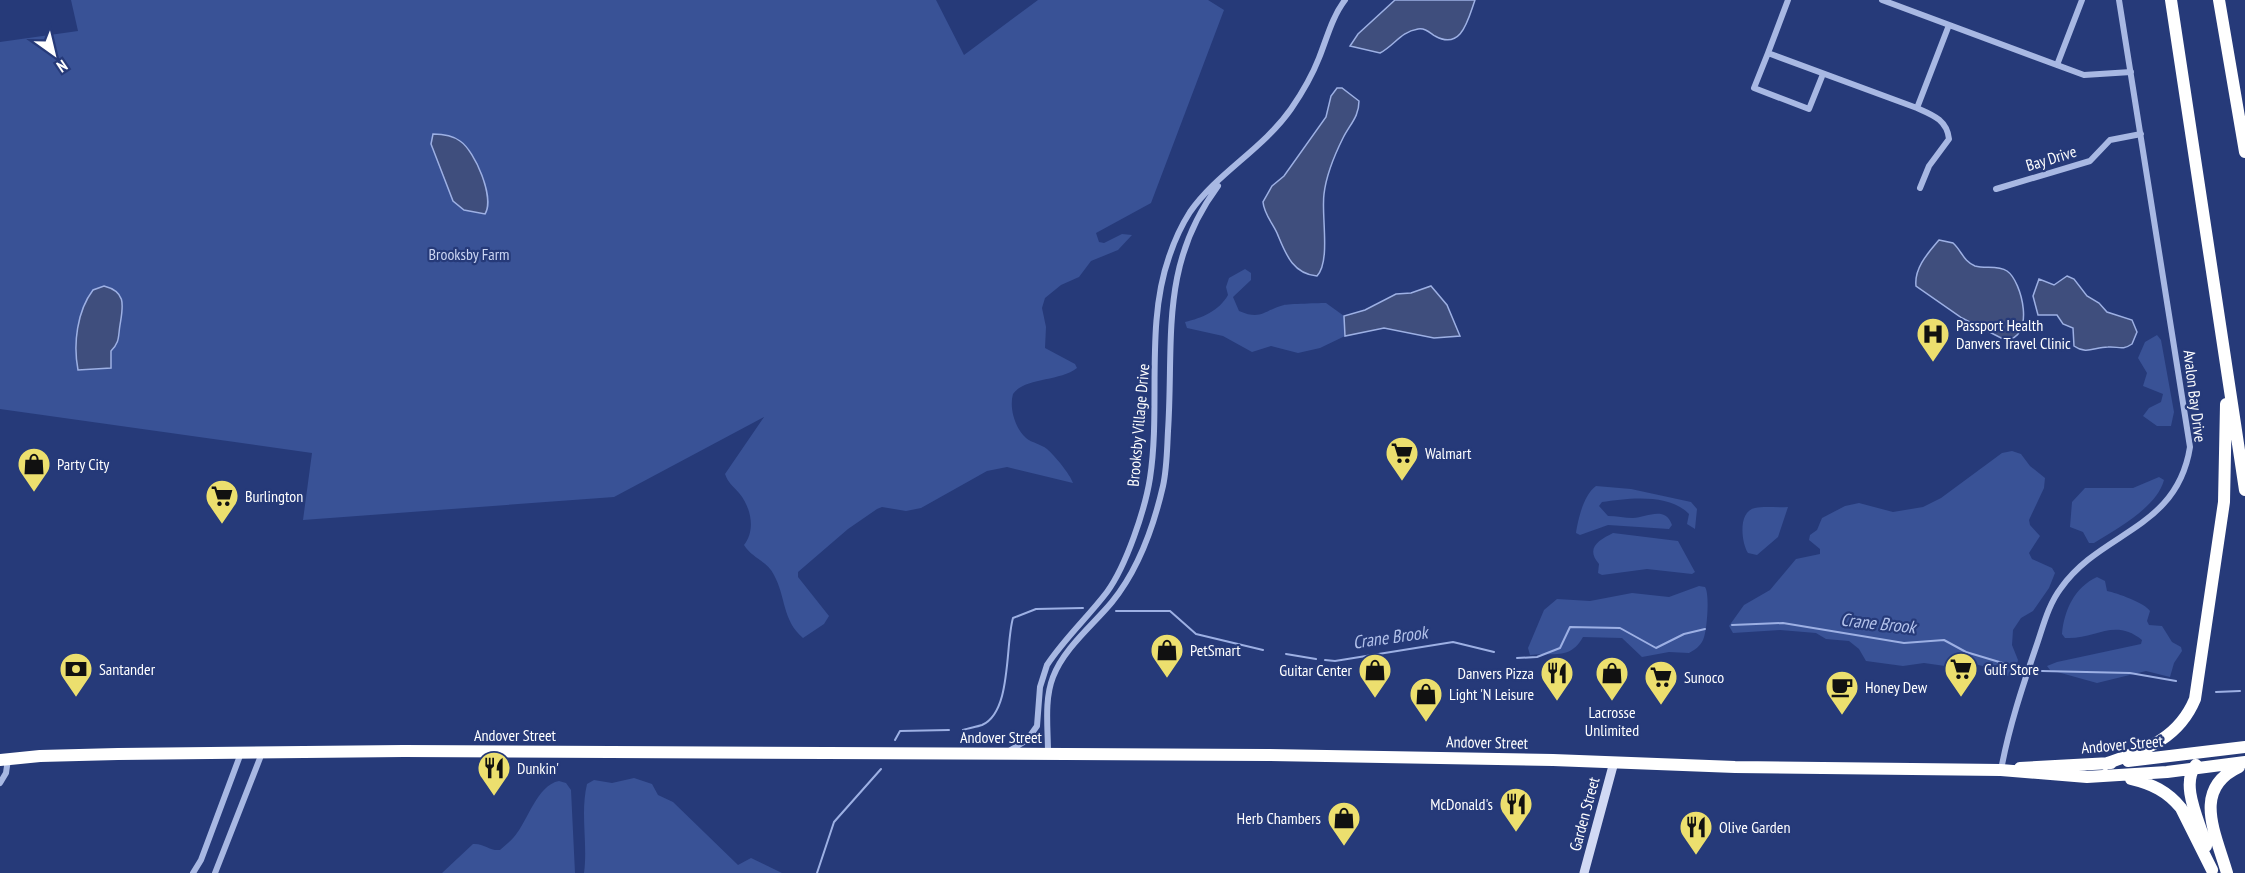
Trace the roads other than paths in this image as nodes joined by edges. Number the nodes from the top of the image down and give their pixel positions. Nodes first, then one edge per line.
1 (1345, 0) edge
2 (1788, 0) edge
3 (1882, 0) edge
4 (2082, 0) edge
5 (2119, 0) edge
6 (2171, 0) edge
7 (2218, 0) edge
8 (1949, 25) junction
9 (1768, 53) junction
10 (2057, 65) junction
11 (2131, 72) junction
12 (1823, 74) junction
13 (2233, 82) junction
14 (1917, 108) junction
15 (2245, 132) edge
16 (2141, 134) junction
17 (2245, 152) edge
18 (1225, 176) junction
19 (1920, 188) dead end
20 (1995, 189) dead end
21 (2226, 364) junction
22 (2245, 490) edge
23 (2245, 747) edge
24 (2219, 751) junction
25 (241, 752) junction
26 (262, 752) junction
27 (1002, 754) junction
28 (1048, 754) junction
29 (4, 759) edge
30 (1614, 762) junction
31 (2245, 763) edge
32 (2105, 764) junction
33 (2192, 769) junction
34 (2001, 770) junction
35 (2118, 776) junction
36 (0, 783) edge
37 (2212, 871) edge
38 (193, 873) edge
39 (215, 873) edge
40 (1584, 873) edge
41 (2227, 873) edge

1 - 18 street, Brooksby Village Drive
2 - 9 street
3 - 8 street
4 - 10 street
5 - 11 street, Avalon Bay Drive
6 - 21 highway
7 - 13 highway
8 - 10 street
8 - 14 street
9 - 12 street
9 - 12 street
10 - 11 street
11 - 16 street, Avalon Bay Drive
12 - 14 street
13 - 15 highway
13 - 17 highway
14 - 19 street
16 - 20 street, Bay Drive
16 - 34 street, Avalon Bay Drive
18 - 27 street, Brooksby Village Drive
18 - 28 street, Brooksby Village Drive
21 - 22 highway
21 - 32 highway
23 - 24 highway, Andover Street
24 - 32 highway, Andover Street
24 - 33 highway
25 - 26 highway, Andover Street
25 - 29 highway, Andover Street
25 - 38 street
26 - 27 highway, Andover Street
26 - 39 street
27 - 28 highway, Andover Street
28 - 30 highway, Andover Street
29 - 36 street
30 - 34 highway, Andover Street
30 - 40 main road, Garden Street
31 - 33 highway, Andover Street
31 - 41 highway
32 - 34 highway, Andover Street
33 - 35 highway, Andover Street
33 - 37 highway
34 - 35 highway, Andover Street
35 - 37 highway

